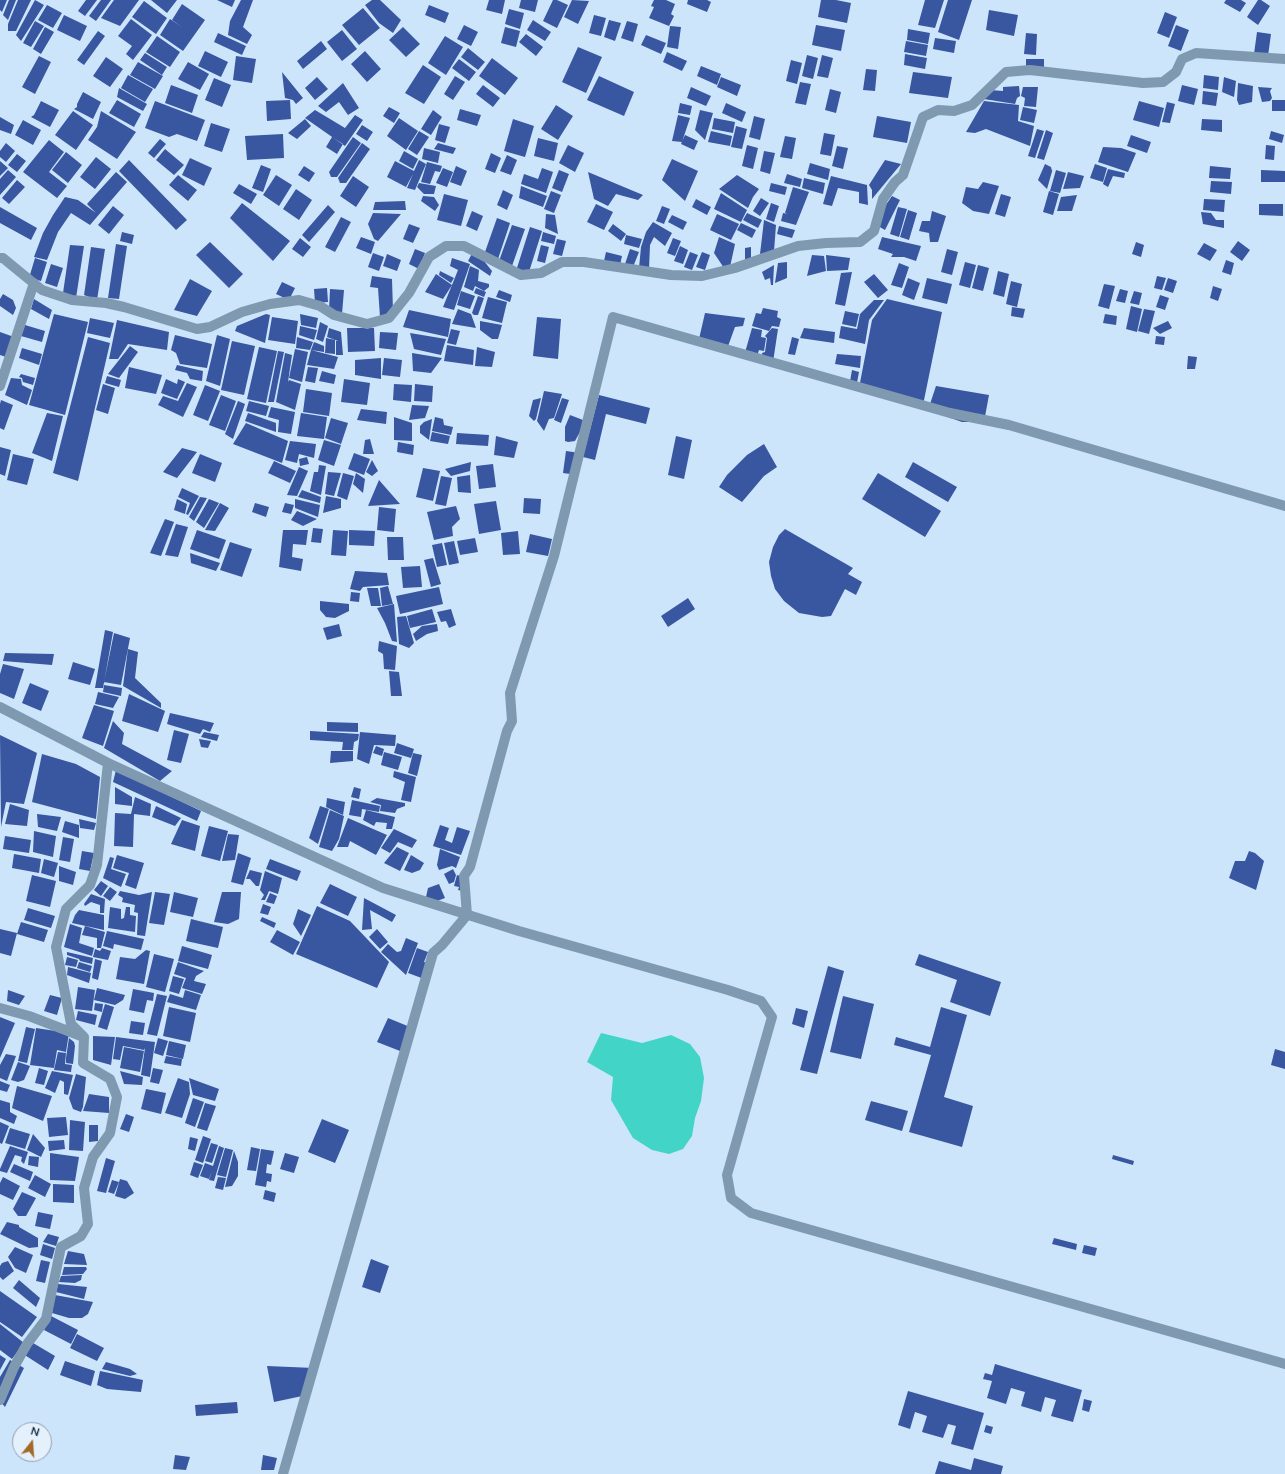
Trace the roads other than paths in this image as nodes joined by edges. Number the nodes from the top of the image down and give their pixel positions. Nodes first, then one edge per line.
1 (1285, 59) edge
2 (0, 258) edge
3 (34, 283) junction
4 (0, 386) edge
5 (1285, 506) edge
6 (0, 707) edge
7 (108, 763) junction
8 (466, 914) junction
9 (0, 1008) edge
10 (84, 1037) junction
11 (1285, 1364) edge
12 (0, 1400) edge
13 (283, 1474) edge

1 - 3 street
2 - 3 street
3 - 4 street
5 - 8 street
6 - 7 street
7 - 8 street
7 - 10 street
8 - 11 street
8 - 13 street
9 - 10 street
10 - 12 street

